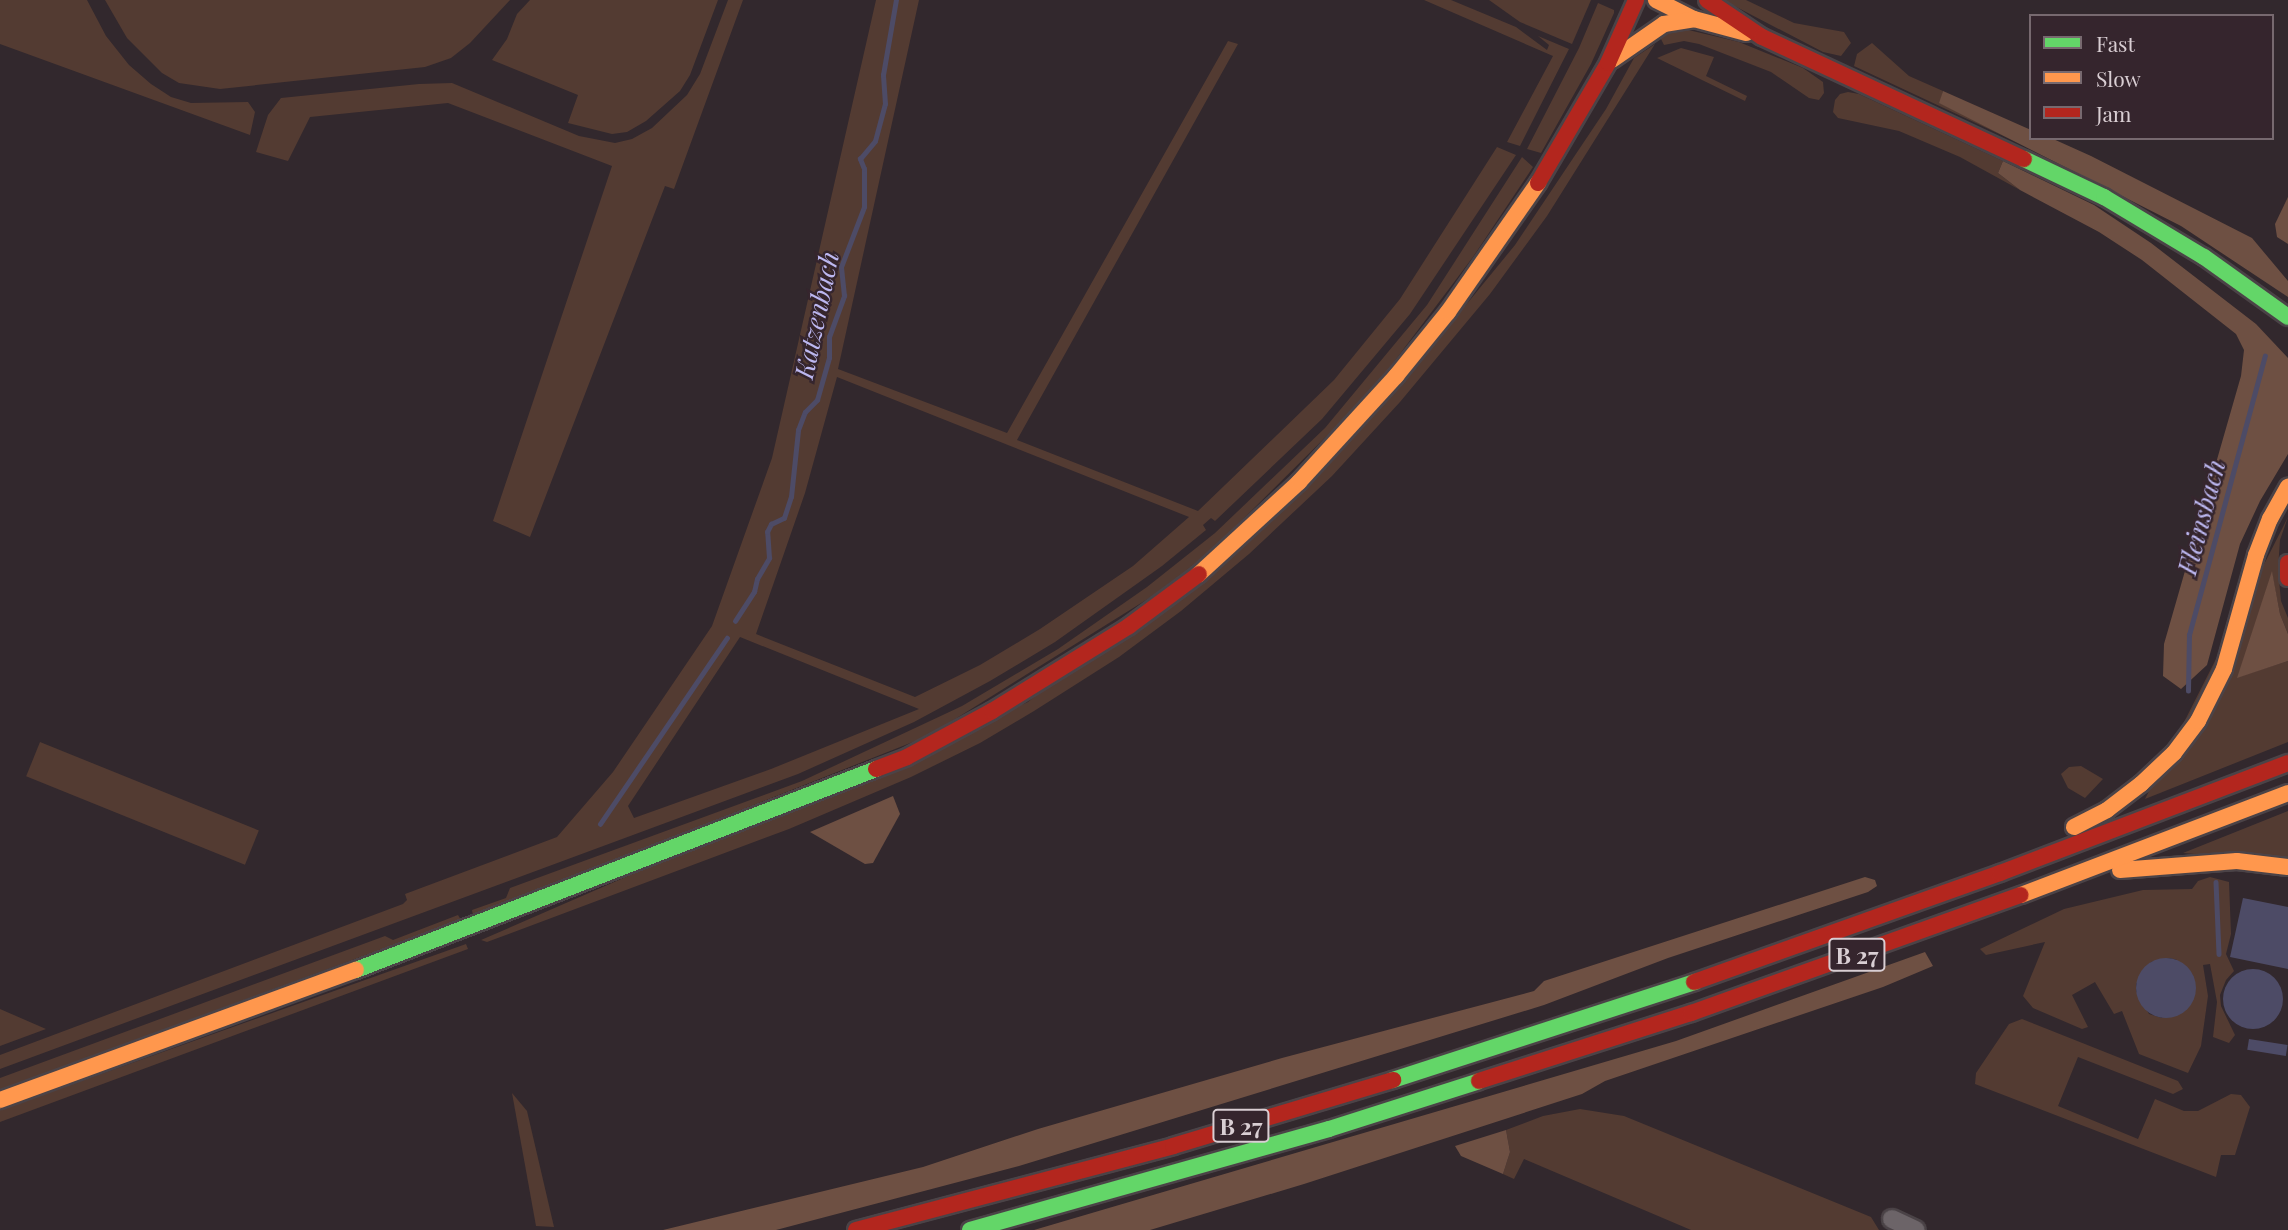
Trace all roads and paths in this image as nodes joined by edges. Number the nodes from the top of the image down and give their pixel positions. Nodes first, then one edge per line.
1 (1636, 0) edge
2 (1656, 0) edge
3 (1707, 0) edge
4 (1694, 19) junction
5 (1762, 37) junction
6 (1608, 63) junction
7 (2288, 317) edge
8 (2288, 487) edge
9 (2288, 563) edge
10 (2288, 578) edge
11 (2288, 763) edge
12 (2288, 793) edge
13 (2288, 867) edge
14 (2091, 869) junction
15 (2000, 873) junction
16 (0, 1100) edge
17 (1892, 1219) dead end
18 (856, 1230) edge
19 (970, 1230) edge
20 (1916, 1230) edge

1 - 6 main road
2 - 4 main road
3 - 5 main road
4 - 5 main road
4 - 6 main road
5 - 7 main road
6 - 16 main road
8 - 15 main road
9 - 10 main road
11 - 15 main road, B 27
12 - 14 main road, B 27
13 - 14 main road
14 - 19 main road, B 27
15 - 18 main road, B 27
17 - 20 street

